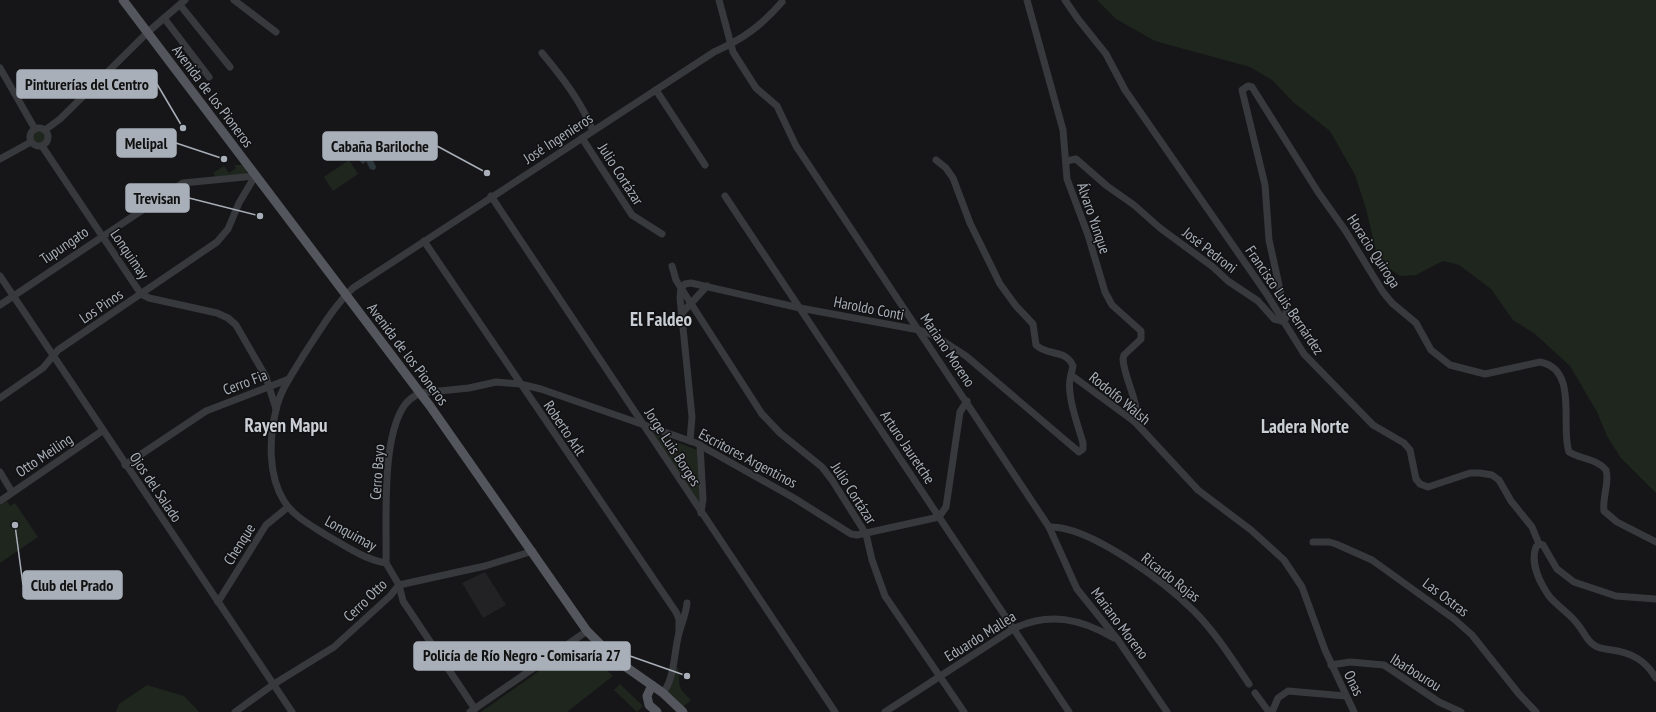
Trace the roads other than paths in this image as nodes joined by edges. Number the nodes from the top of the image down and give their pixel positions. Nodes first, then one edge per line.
1 (123, 0) edge
2 (234, 0) edge
3 (719, 0) edge
4 (1027, 0) edge
5 (1065, 0) edge
6 (182, 2) edge
7 (782, 2) dead end
8 (164, 18) junction
9 (148, 32) junction
10 (276, 32) dead end
11 (730, 45) junction
12 (542, 52) dead end
13 (230, 67) dead end
14 (0, 68) edge
15 (210, 77) dead end
16 (656, 90) junction
17 (35, 129) junction
18 (45, 130) junction
19 (593, 131) junction
20 (582, 138) junction
21 (31, 142) junction
22 (42, 146) junction
23 (0, 159) edge
24 (936, 160) dead end
25 (1066, 161) junction
26 (704, 165) dead end
27 (255, 176) junction
28 (491, 196) junction
29 (725, 196) dead end
30 (662, 234) dead end
31 (102, 236) junction
32 (424, 241) junction
33 (672, 266) dead end
34 (0, 276) edge
35 (707, 286) junction
36 (681, 288) junction
37 (141, 294) junction
38 (13, 295) junction
39 (346, 295) junction
40 (691, 303) junction
41 (0, 305) edge
42 (800, 308) junction
43 (682, 313) junction
44 (1282, 321) junction
45 (919, 330) junction
46 (53, 356) junction
47 (1071, 375) junction
48 (289, 379) junction
49 (520, 384) junction
50 (270, 386) junction
51 (420, 393) junction
52 (0, 398) edge
53 (967, 401) junction
54 (276, 409) junction
55 (1135, 422) junction
56 (642, 423) junction
57 (102, 431) junction
58 (690, 441) junction
59 (700, 445) junction
60 (125, 465) junction
61 (0, 472) edge
62 (12, 492) junction
63 (0, 501) edge
64 (288, 507) junction
65 (701, 513) junction
66 (939, 518) junction
67 (1049, 527) junction
68 (866, 534) junction
69 (1312, 542) dead end
70 (1656, 542) edge
71 (1539, 544) junction
72 (533, 551) junction
73 (386, 563) junction
74 (399, 585) junction
75 (1656, 599) edge
76 (218, 602) junction
77 (687, 603) dead end
78 (1013, 629) junction
79 (587, 631) junction
80 (679, 632) junction
81 (1118, 640) junction
82 (1331, 665) junction
83 (940, 677) junction
84 (1656, 678) edge
85 (274, 684) junction
86 (1249, 684) dead end
87 (652, 685) junction
88 (663, 693) junction
89 (1255, 693) dead end
90 (1346, 696) junction
91 (472, 710) edge
92 (235, 712) edge
93 (292, 712) edge
94 (656, 712) edge
95 (683, 712) edge
96 (835, 712) edge
97 (885, 712) edge
98 (964, 712) edge
99 (1069, 712) edge
100 (1167, 712) edge
101 (1268, 712) edge
102 (1272, 712) edge
103 (1354, 712) edge
104 (1461, 712) edge
105 (1536, 712) edge

1 - 9 main road, Avenida de los Pioneros
2 - 10 street
3 - 11 street, Mariano Moreno
4 - 25 street, Álvaro Yunque
5 - 44 street, Francisco Luis Bernárdez
6 - 8 street
6 - 13 street
7 - 11 street, José Ingenieros
8 - 9 street
8 - 15 street
9 - 18 street
9 - 27 main road, Avenida de los Pioneros
11 - 16 street, José Ingenieros
11 - 45 street, Mariano Moreno
12 - 19 street
14 - 17 street
16 - 19 street, José Ingenieros
16 - 26 street
17 - 18 street
17 - 21 street
18 - 22 street
19 - 20 street, José Ingenieros
20 - 28 street, José Ingenieros
20 - 30 street, Julio Cortázar
21 - 22 street
21 - 23 street
22 - 31 street, Lonquimay
24 - 47 street, Rodolfo Walsh
25 - 44 street, José Pedroni
25 - 55 street, Álvaro Yunque
27 - 31 street, Tupungato
27 - 37 street, Los Pinos
27 - 39 main road, Avenida de los Pioneros
28 - 32 street, José Ingenieros
28 - 56 street, Jorge Luis Borges
29 - 42 street, Arturo Jauretche
31 - 37 street, Lonquimay
31 - 38 street, Tupungato
32 - 39 street, José Ingenieros
32 - 49 street, Roberto Arlt
33 - 36 street, Julio Cortázar
34 - 38 street, Ojos del Salado
35 - 36 street, Haroldo Conti
35 - 40 street
35 - 42 street, Haroldo Conti
36 - 40 street, Julio Cortázar
36 - 43 street
37 - 46 street, Los Pinos
37 - 50 street, Lonquimay
38 - 41 street, Tupungato
38 - 46 street, Ojos del Salado
39 - 48 street, Cerro Fia
39 - 51 main road, Avenida de los Pioneros
40 - 43 street
40 - 68 street, Julio Cortázar
42 - 45 street, Haroldo Conti
42 - 66 street, Arturo Jauretche
43 - 58 street
44 - 70 street, Horacio Quiroga
44 - 71 street, Francisco Luis Bernárdez
45 - 47 street, Haroldo Conti
45 - 53 street, Mariano Moreno
46 - 52 street, Los Pinos
46 - 57 street, Ojos del Salado
47 - 55 street, Rodolfo Walsh
48 - 50 street, Cerro Fia
48 - 54 street, Lonquimay
49 - 51 street, Escritores Argentinos
49 - 56 street, Escritores Argentinos
49 - 80 street, Roberto Arlt
50 - 54 street, Lonquimay
50 - 60 street, Cerro Fia
51 - 72 main road, Avenida de los Pioneros
51 - 73 street, Cerro Bayo
53 - 66 street
53 - 67 street, Mariano Moreno
54 - 64 street, Lonquimay
55 - 82 street, Rodolfo Walsh
56 - 58 street, Escritores Argentinos
56 - 65 street, Jorge Luis Borges
57 - 60 street, Ojos del Salado
57 - 62 street, Otto Meiling
58 - 59 street, Escritores Argentinos
59 - 65 street
59 - 68 street, Escritores Argentinos
60 - 76 street, Ojos del Salado
61 - 62 street
62 - 63 street, Otto Meiling
64 - 73 street, Lonquimay
64 - 76 street, Chenque
65 - 96 street, Jorge Luis Borges
66 - 68 street, Escritores Argentinos
66 - 78 street, Arturo Jauretche
67 - 81 street, Mariano Moreno
67 - 86 street, Ricardo Rojas
68 - 83 street, Julio Cortázar
69 - 105 street, Las Ostras
71 - 75 street
71 - 84 street
72 - 74 street, Cerro Otto
72 - 79 main road, Avenida de los Pioneros
73 - 74 street, Lonquimay
74 - 85 street, Cerro Otto
74 - 91 street, Lonquimay
76 - 85 street, Ojos del Salado
77 - 80 street
78 - 81 street, Eduardo Mallea
78 - 83 street, Eduardo Mallea
78 - 99 street, Arturo Jauretche
79 - 87 main road, Avenida de los Pioneros
79 - 91 street
80 - 88 street
81 - 100 street, Mariano Moreno
82 - 90 street, Onas
82 - 104 street, Ibarbourou
83 - 97 street, Eduardo Mallea
83 - 98 street, Julio Cortázar
85 - 92 street, Cerro Otto
85 - 93 street, Ojos del Salado
87 - 88 main road, Avenida de los Pioneros
87 - 94 main road
88 - 95 main road, Avenida de los Pioneros
89 - 101 street
90 - 102 street
90 - 103 street, Onas

